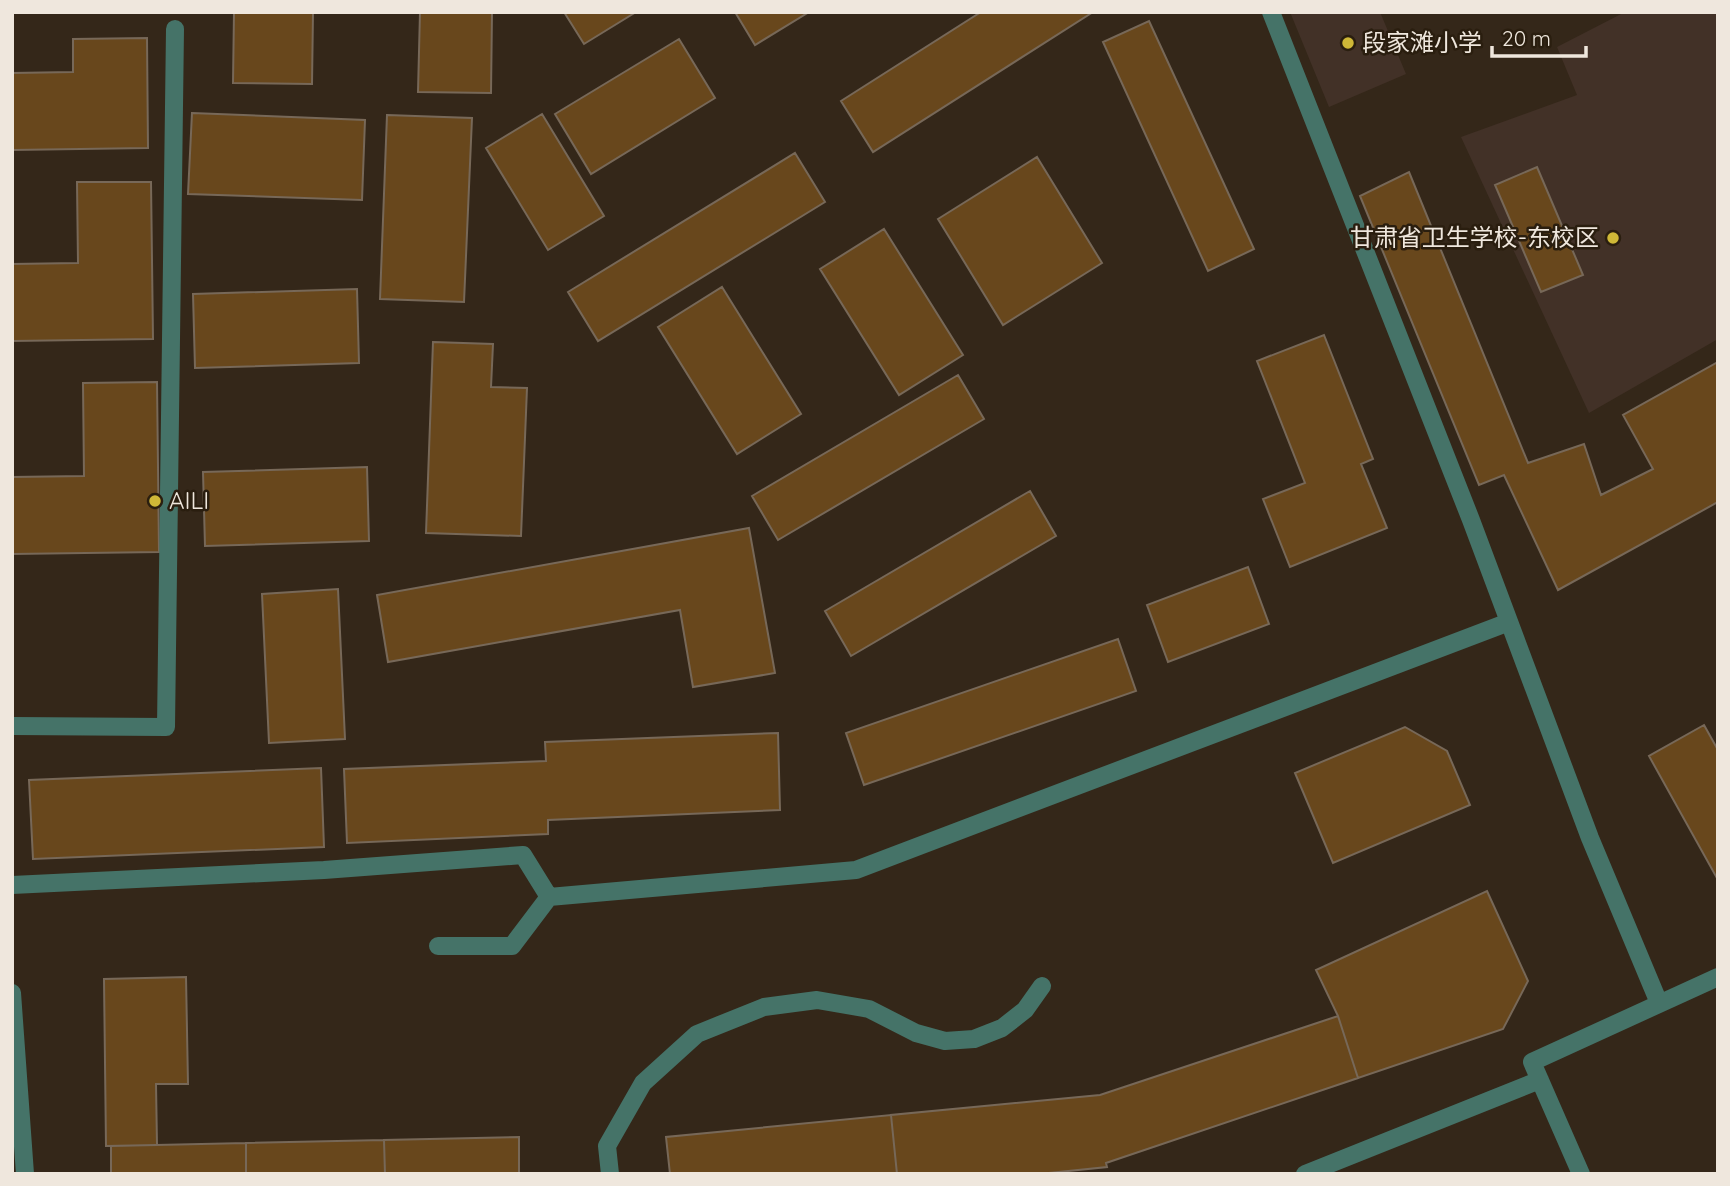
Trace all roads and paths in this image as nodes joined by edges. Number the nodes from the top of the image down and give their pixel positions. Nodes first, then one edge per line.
1 (1272, 12) edge
2 (175, 29) dead end
3 (1509, 622) junction
4 (12, 726) edge
5 (12, 885) edge
6 (549, 897) junction
7 (438, 946) dead end
8 (1718, 977) edge
9 (1042, 985) dead end
10 (12, 993) edge
11 (1659, 1003) junction
12 (1540, 1080) junction
13 (25, 1174) edge
14 (610, 1174) edge
15 (1305, 1174) edge
16 (1581, 1174) edge

1 - 3 street
2 - 4 street
3 - 6 street
3 - 11 street
5 - 6 street
6 - 7 street
8 - 11 street
9 - 14 street
10 - 13 street
11 - 12 street
12 - 15 street
12 - 16 street

